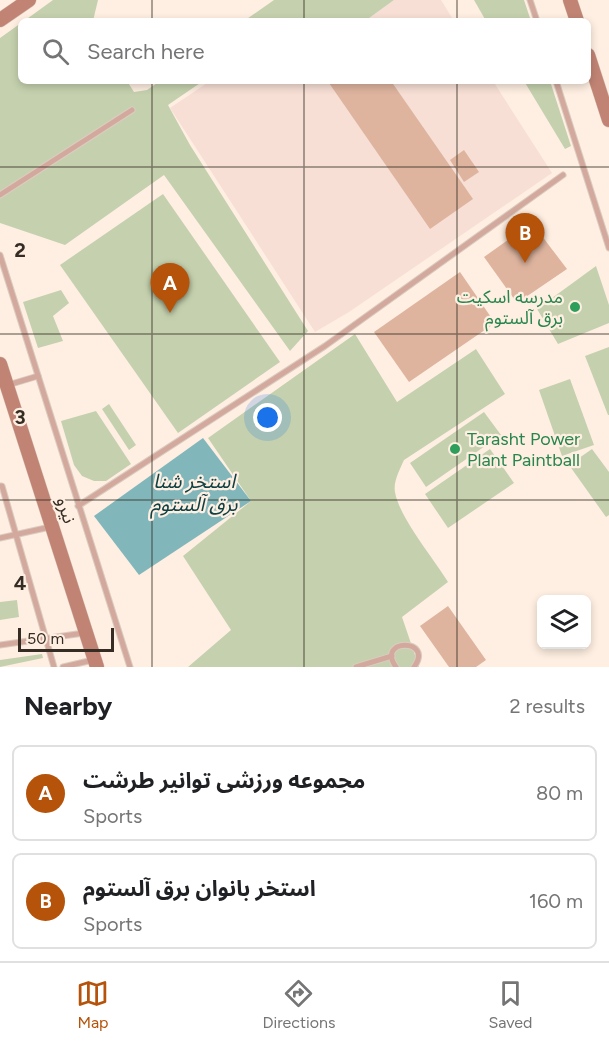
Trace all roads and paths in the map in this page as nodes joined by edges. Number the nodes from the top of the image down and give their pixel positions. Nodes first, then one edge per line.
1 (29, 0) edge
2 (530, 0) edge
3 (570, 0) edge
4 (536, 18) edge
5 (576, 18) edge
6 (0, 21) edge
7 (591, 64) edge
8 (557, 84) edge
9 (132, 110) dead end
10 (609, 120) edge
11 (563, 175) dead end
12 (0, 195) edge
13 (609, 248) edge
14 (0, 255) edge
15 (0, 364) edge
16 (38, 376) junction
17 (7, 385) junction
18 (0, 486) edge
19 (78, 506) junction
20 (52, 526) junction
21 (16, 535) junction
22 (0, 538) edge
23 (86, 632) junction
24 (46, 638) junction
25 (0, 645) edge
26 (392, 656) junction
27 (96, 663) edge
28 (54, 667) edge
29 (63, 667) edge
30 (130, 667) edge
31 (356, 667) edge
32 (396, 667) edge
33 (414, 667) edge

1 - 6 street
2 - 4 lane
3 - 5 street
7 - 10 street
8 - 13 lane
9 - 12 lane
11 - 19 lane
14 - 16 lane
15 - 17 street, نیرو
16 - 17 lane
16 - 19 lane
17 - 20 street, نیرو
18 - 21 lane
19 - 30 lane
20 - 21 lane
20 - 23 street, نیرو
21 - 22 lane
21 - 24 lane
23 - 24 lane
23 - 27 street, نیرو
24 - 25 lane
24 - 28 lane
26 - 31 lane
26 - 32 lane
26 - 33 lane
27 - 29 lane

